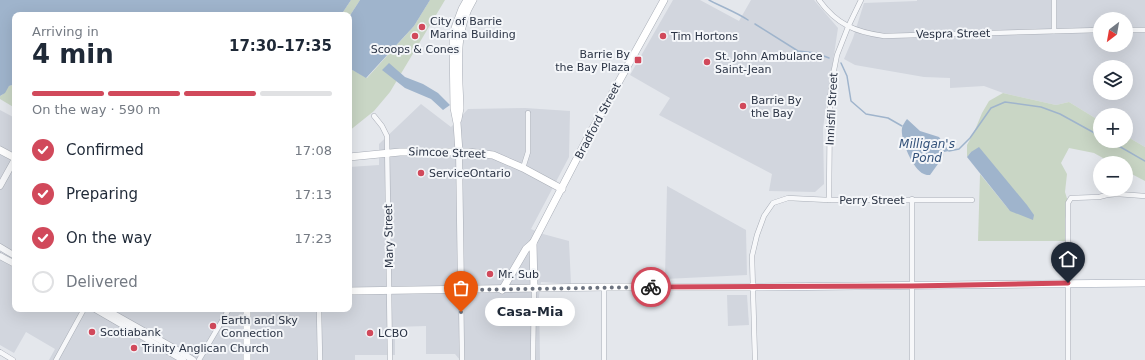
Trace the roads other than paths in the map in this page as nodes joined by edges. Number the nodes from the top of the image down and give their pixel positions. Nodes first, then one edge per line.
1 (467, 0) edge
2 (473, 0) edge
3 (664, 0) edge
4 (819, 0) edge
5 (861, 0) edge
6 (1054, 0) edge
7 (848, 27) junction
8 (1093, 30) edge
9 (1133, 30) edge
10 (1145, 30) edge
11 (1054, 31) junction
12 (456, 36) junction
13 (528, 113) dead end
14 (374, 116) dead end
15 (0, 150) edge
16 (459, 152) junction
17 (387, 153) junction
18 (12, 157) edge
19 (352, 157) edge
20 (12, 164) edge
21 (523, 168) junction
22 (0, 186) edge
23 (562, 189) junction
24 (1145, 196) edge
25 (829, 200) junction
26 (912, 200) junction
27 (972, 200) dead end
28 (533, 243) junction
29 (0, 248) edge
30 (12, 254) edge
31 (0, 256) edge
32 (12, 262) edge
33 (1068, 283) junction
34 (1145, 283) edge
35 (912, 286) junction
36 (604, 287) junction
37 (753, 287) junction
38 (534, 289) junction
39 (461, 290) junction
40 (502, 290) junction
41 (352, 291) edge
42 (390, 292) junction
43 (82, 312) edge
44 (100, 312) edge
45 (110, 312) edge
46 (227, 312) edge
47 (247, 312) edge
48 (319, 312) edge
49 (0, 352) edge
50 (14, 360) edge
51 (56, 360) edge
52 (183, 360) edge
53 (193, 360) edge
54 (200, 360) edge
55 (247, 360) edge
56 (320, 360) edge
57 (390, 360) edge
58 (462, 360) edge
59 (533, 360) edge
60 (604, 360) edge
61 (755, 360) edge
62 (912, 360) edge
63 (1068, 360) edge

1 - 12 main road
2 - 12 main road
3 - 23 main road, Bradford Street
4 - 7 street, Vespra Street
5 - 7 street, Innisfil Street
6 - 11 street
7 - 11 street, Vespra Street
7 - 25 street, Innisfil Street
8 - 11 street, Vespra Street
9 - 10 street
12 - 16 main road
13 - 21 street
14 - 17 street, Mary Street
15 - 18 main road
16 - 17 main road, Simcoe Street
16 - 21 main road, Simcoe Street
16 - 39 street
17 - 19 main road, Simcoe Street
17 - 42 street, Mary Street
20 - 22 street
21 - 23 main road, Simcoe Street
23 - 28 main road, Bradford Street
24 - 33 street
25 - 26 street, Perry Street
25 - 37 street, Perry Street
26 - 27 street, Perry Street
26 - 35 street
28 - 38 main road
28 - 40 main road, Bradford Street
29 - 30 street
31 - 32 street
33 - 34 main road
33 - 35 main road
33 - 63 street
35 - 37 main road
35 - 62 street
36 - 37 main road
36 - 38 main road
36 - 60 street
37 - 61 street
38 - 40 main road
38 - 59 street
39 - 40 main road
39 - 42 main road
39 - 58 street
41 - 42 main road
42 - 57 street, Mary Street
43 - 51 street
44 - 52 street
45 - 53 street
46 - 54 street
47 - 55 main road
48 - 56 street
49 - 50 street

